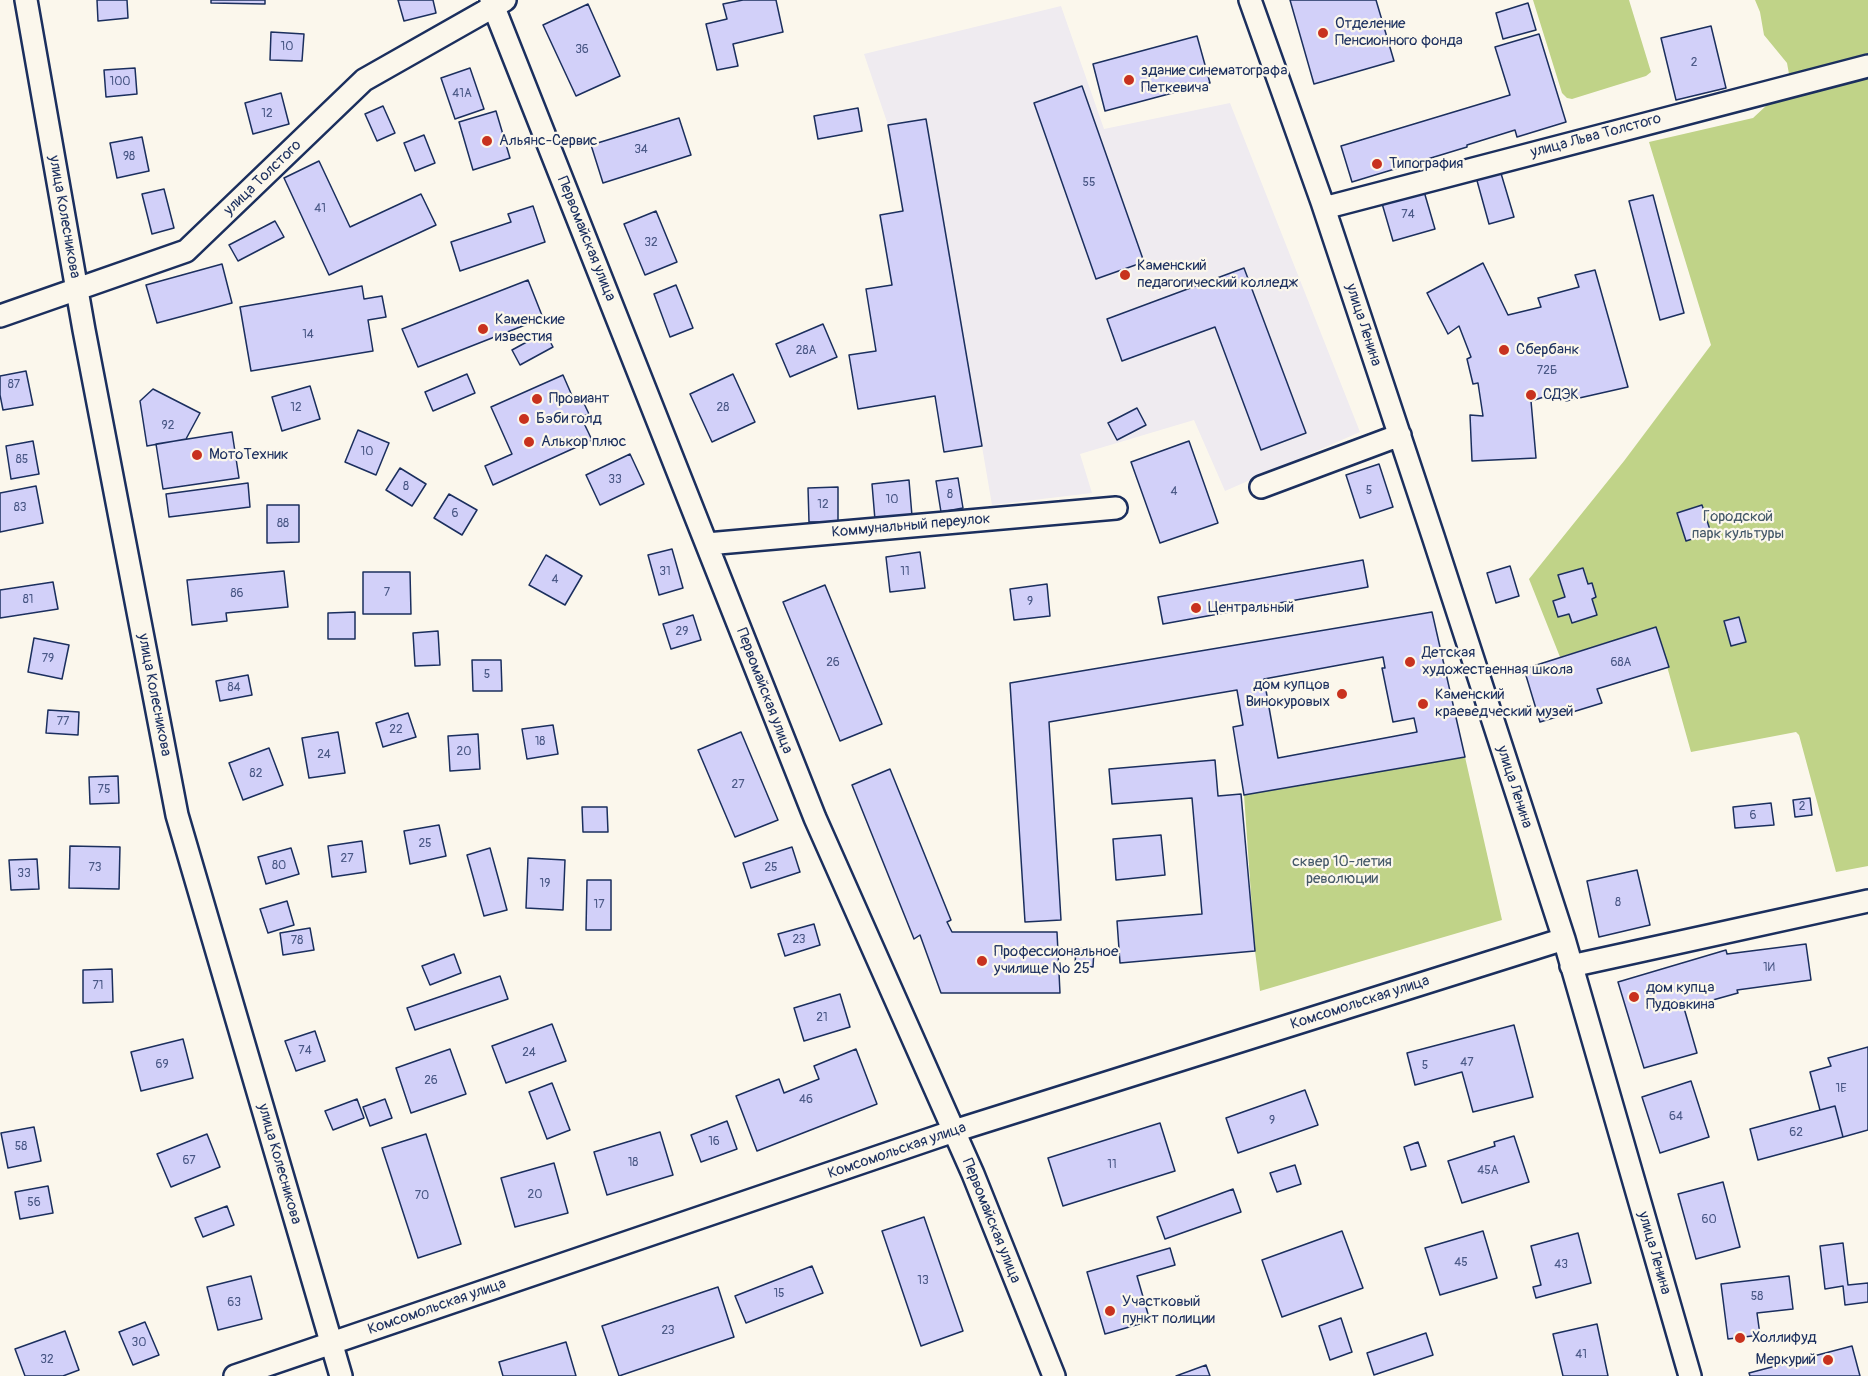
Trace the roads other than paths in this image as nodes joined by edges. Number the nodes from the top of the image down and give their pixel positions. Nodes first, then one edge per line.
1 (26, 0) edge
2 (1250, 0) edge
3 (496, 2) edge
4 (1868, 66) edge
5 (1324, 208) junction
6 (76, 289) junction
7 (0, 316) edge
8 (1400, 435) junction
9 (1262, 487) dead end
10 (1116, 508) dead end
11 (707, 544) junction
12 (1868, 901) edge
13 (1563, 939) junction
14 (1571, 966) junction
15 (954, 1131) junction
16 (332, 1343) junction
17 (235, 1376) edge
18 (341, 1376) edge
19 (1054, 1376) edge
20 (1690, 1376) edge

1 - 6 street, улица Колесникова
2 - 5 street, улица Ленина
3 - 6 street, улица Толстого
3 - 11 street, Первомайская улица
4 - 5 street, улица Льва Толстого
5 - 8 street, улица Ленина
6 - 7 street, улица Толстого
6 - 16 street, улица Колесникова
8 - 9 street
8 - 13 street, улица Ленина
10 - 11 street, Коммунальный переулок
11 - 15 street, Первомайская улица
12 - 14 street
13 - 14 street, улица Ленина
13 - 15 street, Комсомольская улица
14 - 20 street, улица Ленина
15 - 16 street, Комсомольская улица
15 - 19 street, Первомайская улица
16 - 17 street, Комсомольская улица
16 - 18 street, улица Колесникова

